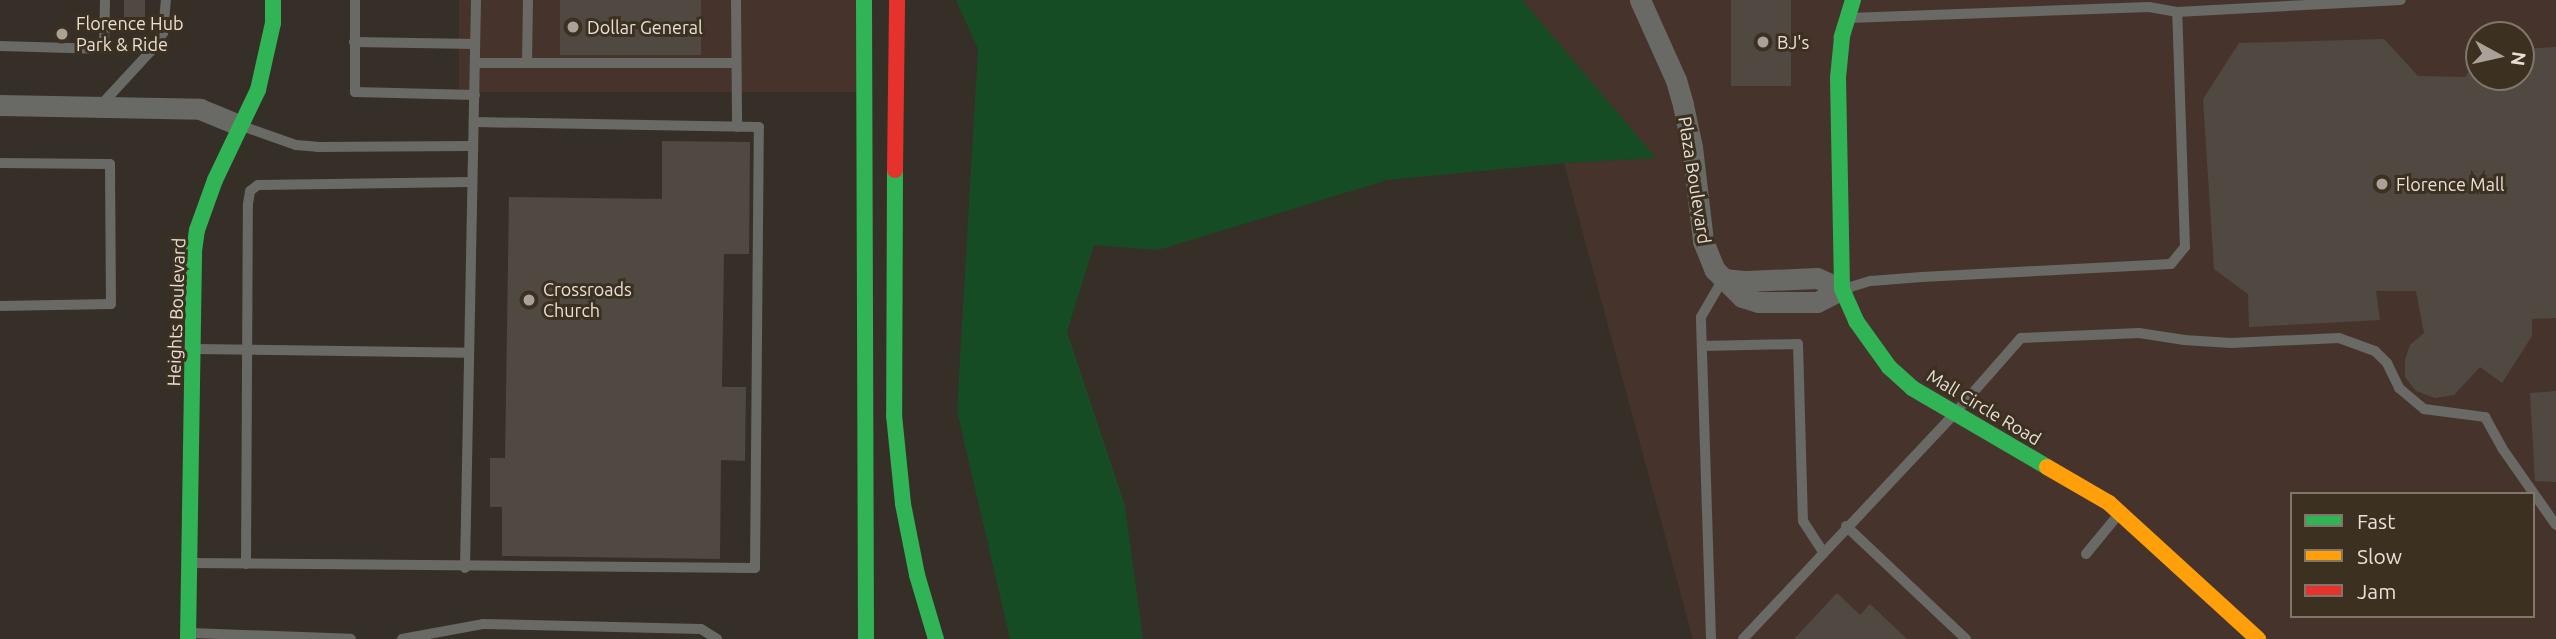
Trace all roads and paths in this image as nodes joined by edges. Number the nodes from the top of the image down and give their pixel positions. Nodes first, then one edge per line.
1 (105, 0) edge
2 (166, 0) edge
3 (274, 0) edge
4 (355, 0) edge
5 (476, 0) edge
6 (528, 0) edge
7 (736, 0) edge
8 (864, 0) edge
9 (897, 0) edge
10 (1640, 0) edge
11 (1853, 0) edge
12 (2401, 0) edge
13 (2177, 12) junction
14 (1848, 18) junction
15 (354, 42) junction
16 (475, 44) junction
17 (0, 46) edge
18 (475, 63) junction
19 (527, 63) junction
20 (736, 63) junction
21 (474, 95) junction
22 (0, 105) edge
23 (99, 106) junction
24 (474, 122) junction
25 (240, 125) junction
26 (737, 127) junction
27 (472, 146) junction
28 (0, 163) edge
29 (471, 182) junction
30 (1723, 279) junction
31 (1842, 289) junction
32 (0, 306) edge
33 (1702, 346) junction
34 (192, 349) junction
35 (249, 350) junction
36 (468, 353) junction
37 (1955, 413) junction
38 (2533, 492) edge
39 (2535, 495) edge
40 (2120, 513) junction
41 (2556, 525) edge
42 (1846, 526) junction
43 (1823, 552) junction
44 (2085, 554) dead end
45 (189, 563) junction
46 (246, 564) junction
47 (465, 568) junction
48 (188, 636) edge
49 (351, 639) edge
50 (402, 639) edge
51 (717, 639) edge
52 (866, 639) edge
53 (936, 639) edge
54 (1711, 639) edge
55 (1743, 639) edge
56 (1966, 639) edge
57 (2258, 639) edge

1 - 17 lane
2 - 23 lane
3 - 25 main road, Heights Boulevard
4 - 15 lane
5 - 16 lane
6 - 19 lane
7 - 20 lane
8 - 52 main road
9 - 53 main road
10 - 30 street, Plaza Boulevard
11 - 14 main road, Mall Circle Road
12 - 13 lane
13 - 14 lane
13 - 31 lane
14 - 31 main road, Mall Circle Road
15 - 16 lane
15 - 21 lane
16 - 18 lane
18 - 19 lane
18 - 21 lane
19 - 20 lane
20 - 26 lane
21 - 24 lane
22 - 23 street
23 - 25 street
24 - 26 lane
24 - 27 lane
25 - 27 lane
25 - 34 main road, Heights Boulevard
26 - 47 lane
27 - 29 lane
28 - 32 lane
29 - 35 lane
29 - 36 lane
30 - 31 street
30 - 33 lane
31 - 37 main road, Mall Circle Road
33 - 43 lane
33 - 54 lane
34 - 35 lane
34 - 45 main road, Heights Boulevard
35 - 36 lane
35 - 46 lane
36 - 47 lane
37 - 38 lane
37 - 40 main road, Mall Circle Road
37 - 42 lane
39 - 41 lane
40 - 44 lane
40 - 57 main road, Mall Circle Road
42 - 43 lane
42 - 56 lane
43 - 55 lane
45 - 46 lane
45 - 48 main road, Heights Boulevard
46 - 47 lane
48 - 49 lane
50 - 51 lane

